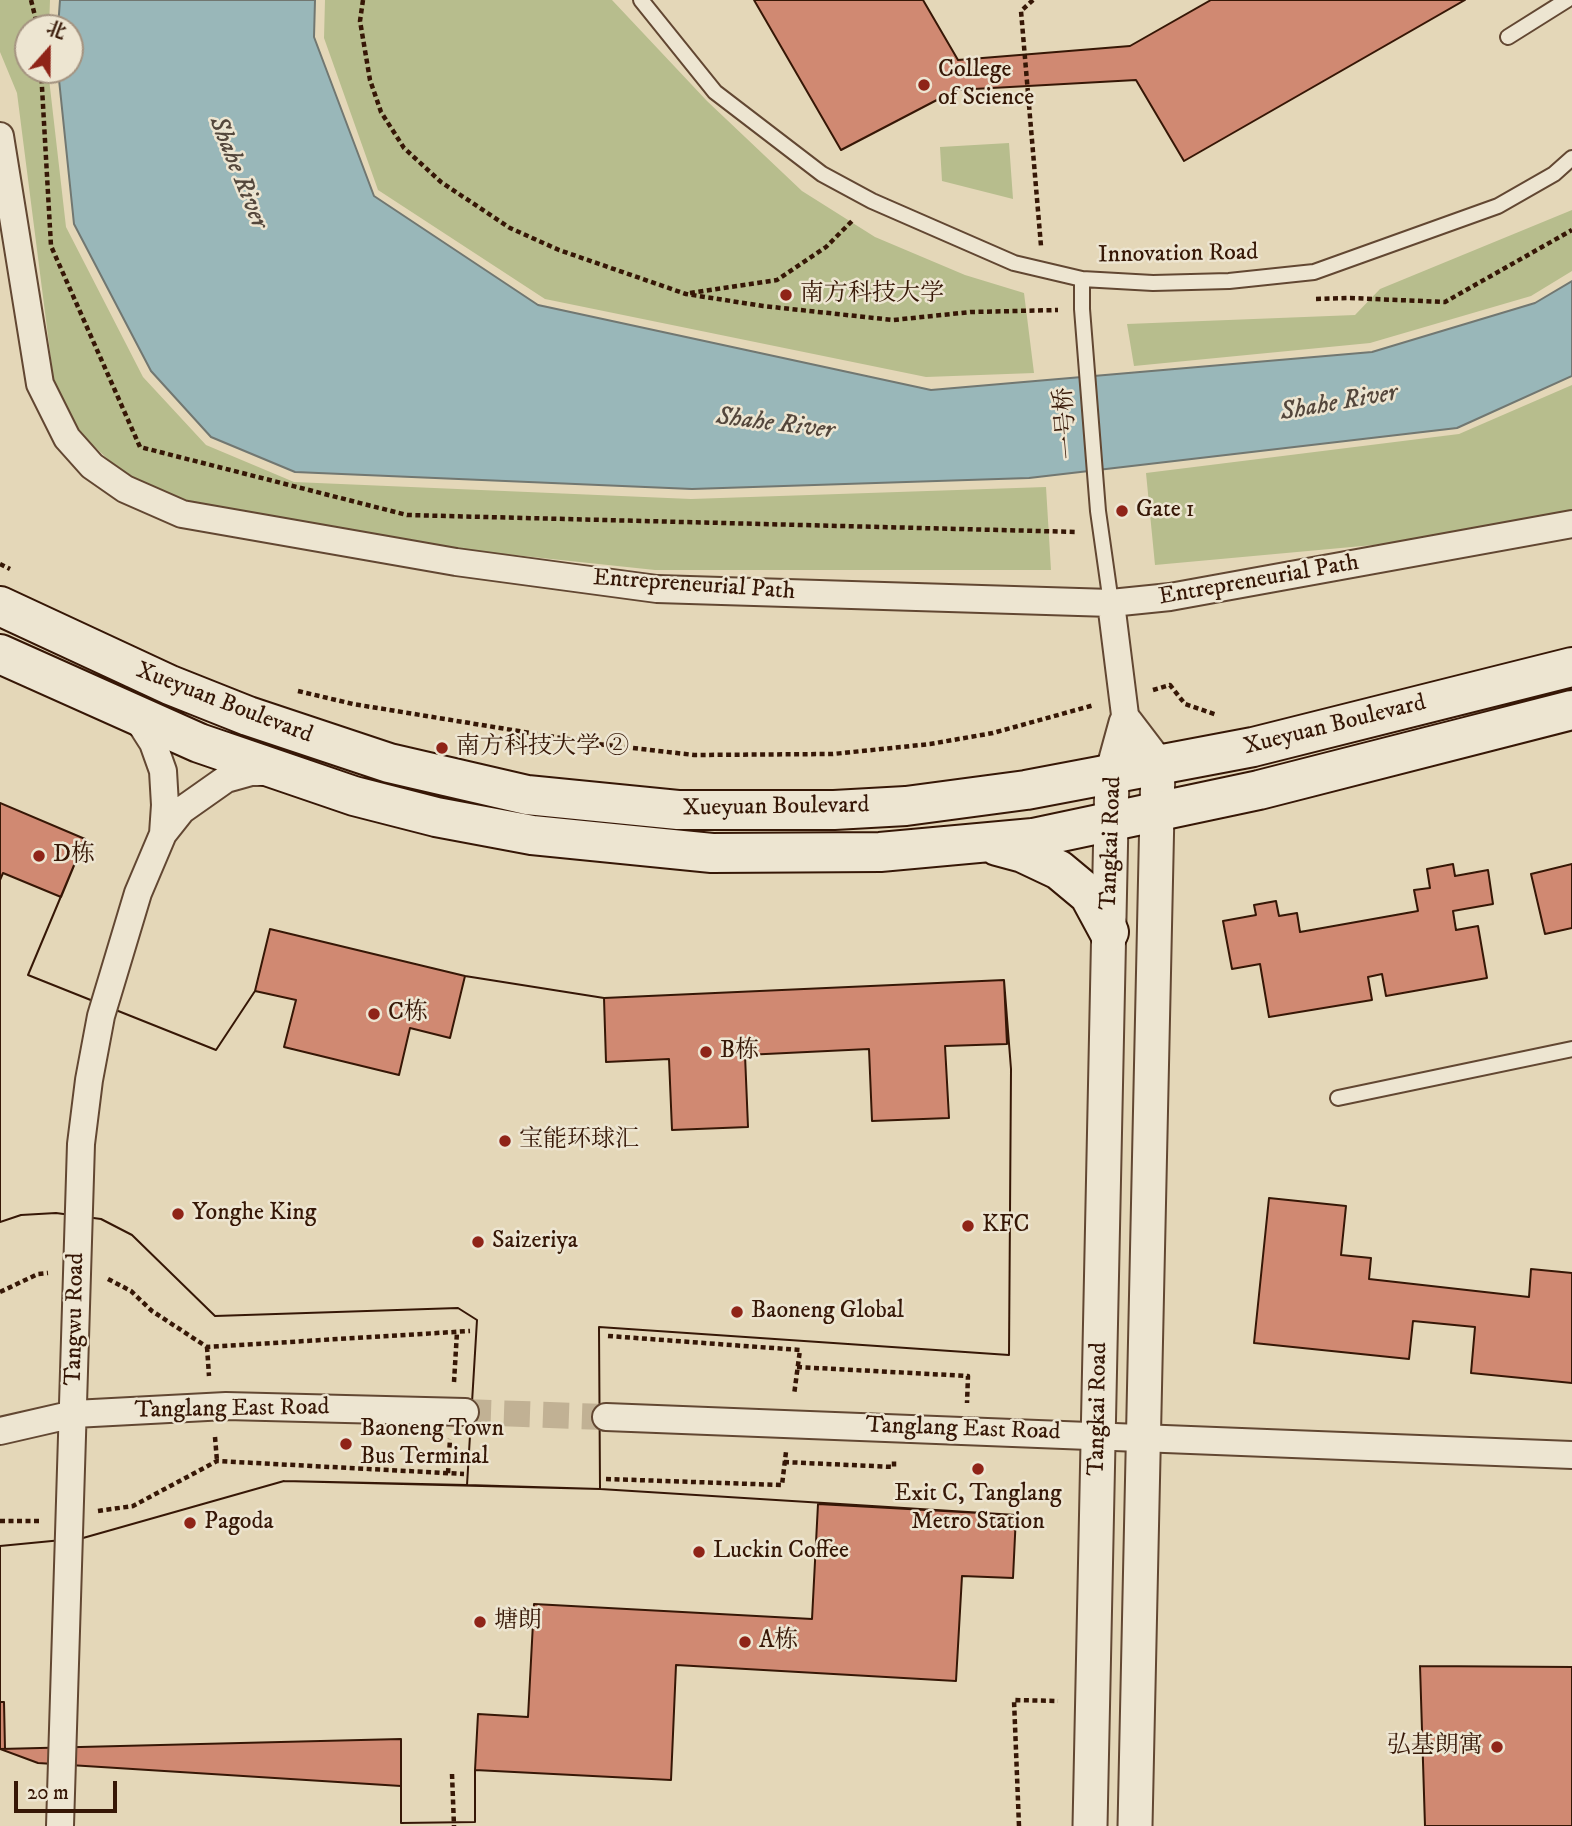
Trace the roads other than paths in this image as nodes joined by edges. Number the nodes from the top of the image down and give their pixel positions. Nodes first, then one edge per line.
1 (641, 0) edge
2 (1567, 0) edge
3 (1508, 37) dead end
4 (0, 136) edge
5 (1572, 158) edge
6 (1082, 279) junction
7 (1572, 524) edge
8 (1111, 603) junction
9 (0, 606) edge
10 (0, 654) edge
11 (1572, 667) edge
12 (1572, 710) edge
13 (137, 718) junction
14 (1126, 723) junction
15 (1158, 765) junction
16 (277, 772) junction
17 (1112, 774) junction
18 (1157, 812) junction
19 (1111, 822) junction
20 (163, 834) junction
21 (989, 844) junction
22 (1109, 932) junction
23 (1572, 1049) edge
24 (1339, 1098) dead end
25 (465, 1412) tunnel mouth
26 (74, 1414) junction
27 (606, 1417) tunnel mouth
28 (0, 1431) edge
29 (1098, 1435) junction
30 (1143, 1436) junction
31 (1572, 1455) edge
32 (58, 1822) edge
33 (1090, 1826) edge
34 (1135, 1826) edge

1 - 6 lane, Innovation Road
2 - 3 lane
4 - 8 street, Entrepreneurial Path
5 - 6 lane, Innovation Road
6 - 8 lane, 一号桥
7 - 8 street, Entrepreneurial Path
8 - 14 street
9 - 17 main road, Xueyuan Boulevard
10 - 13 main road, Xueyuan Boulevard
11 - 15 main road, Xueyuan Boulevard
12 - 18 main road, Xueyuan Boulevard
13 - 16 main road, Xueyuan Boulevard
13 - 20 street, Tangwu Road
14 - 15 street, Tangkai Road
14 - 17 street, Tangkai Road
15 - 17 main road, Xueyuan Boulevard
15 - 18 street, Tangkai Road
16 - 20 street, Tangwu Road
16 - 21 main road, Xueyuan Boulevard
17 - 19 street, Tangkai Road
18 - 19 main road, Xueyuan Boulevard
18 - 30 street, Tangkai Road
19 - 21 main road, Xueyuan Boulevard
19 - 22 street, Tangkai Road
20 - 26 street, Tangwu Road
21 - 22 main road
22 - 29 street, Tangkai Road
23 - 24 lane
25 - 26 street, Tanglang East Road
26 - 28 street, Tanglang East Road
26 - 32 street, Tangwu Road
27 - 29 street, Tanglang East Road
29 - 30 street, Tanglang East Road
29 - 33 street, Tangkai Road
30 - 31 street, Tanglang East Road
30 - 34 street, Tangkai Road

